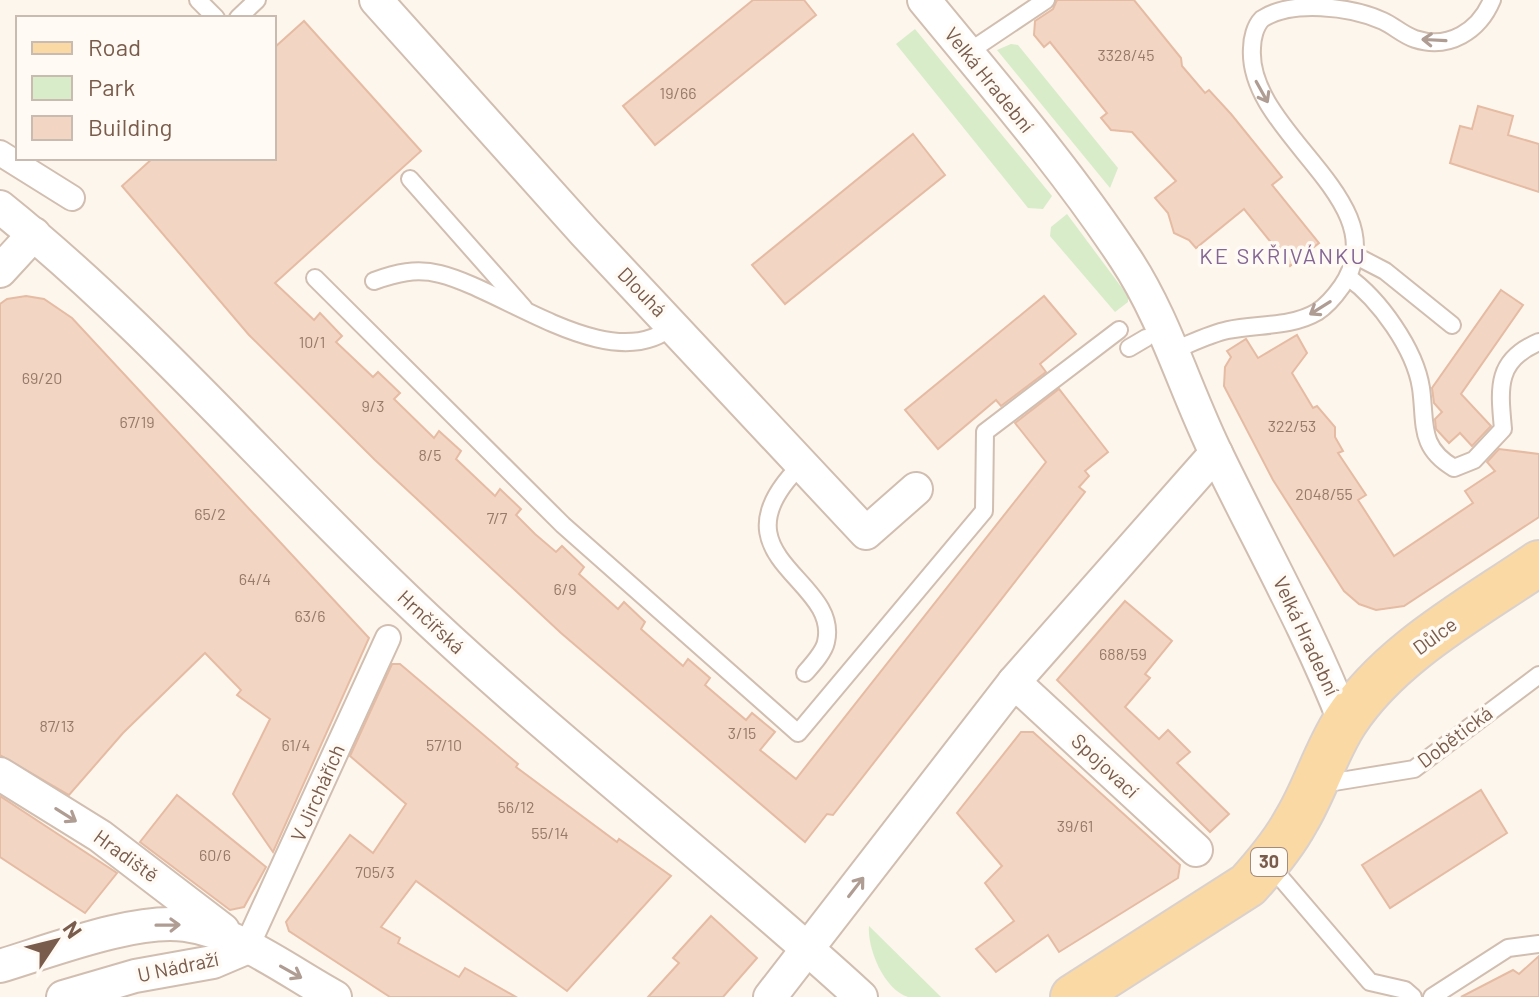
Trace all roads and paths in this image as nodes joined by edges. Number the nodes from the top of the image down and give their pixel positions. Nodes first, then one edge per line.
1 (198, 0) edge
2 (257, 0) edge
3 (376, 0) edge
4 (924, 0) edge
5 (1046, 0) edge
6 (1492, 0) edge
7 (214, 16) edge
8 (240, 16) edge
9 (967, 53) junction
10 (0, 153) edge
11 (410, 179) dead end
12 (72, 198) dead end
13 (0, 207) edge
14 (34, 234) junction
15 (1356, 256) junction
16 (0, 271) edge
17 (1348, 277) junction
18 (315, 278) dead end
19 (374, 281) dead end
20 (528, 312) junction
21 (674, 325) junction
22 (1452, 325) dead end
23 (1119, 330) dead end
24 (1539, 342) edge
25 (1159, 345) junction
26 (1129, 348) dead end
27 (1216, 453) junction
28 (802, 464) junction
29 (916, 489) dead end
30 (1539, 563) edge
31 (388, 638) dead end
32 (805, 673) dead end
33 (1539, 675) edge
34 (1014, 682) junction
35 (1345, 723) junction
36 (0, 774) edge
37 (1314, 785) junction
38 (1196, 850) dead end
39 (1268, 863) junction
40 (1539, 944) edge
41 (246, 948) junction
42 (809, 949) junction
43 (1141, 956) junction
44 (0, 966) edge
45 (1368, 989) edge
46 (63, 997) edge
47 (335, 997) edge
48 (770, 997) edge
49 (861, 997) edge
50 (1073, 997) edge
51 (1109, 997) edge
52 (1413, 997) edge
53 (1432, 997) edge

1 - 7 lane
2 - 8 lane
3 - 21 street, Dlouhá
4 - 9 street, Velká Hradební
5 - 9 lane
6 -> 15 lane
9 - 25 street, Velká Hradební
10 - 12 street
11 - 20 lane
13 - 14 street, Hrnčířská
14 - 16 street
14 - 42 street, Hrnčířská
15 - 17 lane
15 - 22 lane
17 - 24 lane
17 -> 25 lane
18 - 23 lane
19 - 20 lane
20 - 21 lane
21 - 28 street, Dlouhá
25 - 26 lane
25 - 27 street, Velká Hradební
27 - 34 street
27 - 35 street, Velká Hradební
28 - 29 street, Dlouhá
28 - 32 lane
30 - 35 main road, Důlce / 30
31 - 41 street, V Jirchářích
33 - 37 lane, Dobětická
34 - 38 street, Spojovací
42 -> 34 street
35 - 37 main road, 30
36 -> 41 street, Hradiště
37 - 39 main road, 30
39 - 43 main road, 30
39 - 45 lane
40 - 53 lane
44 -> 41 street, U Nádraží
41 - 46 street, U Nádraží
41 -> 47 street, U Nádraží
42 - 48 street
42 - 49 street, Hrnčířská
43 - 50 main road, 30
43 - 51 main road, 30
45 - 52 lane

